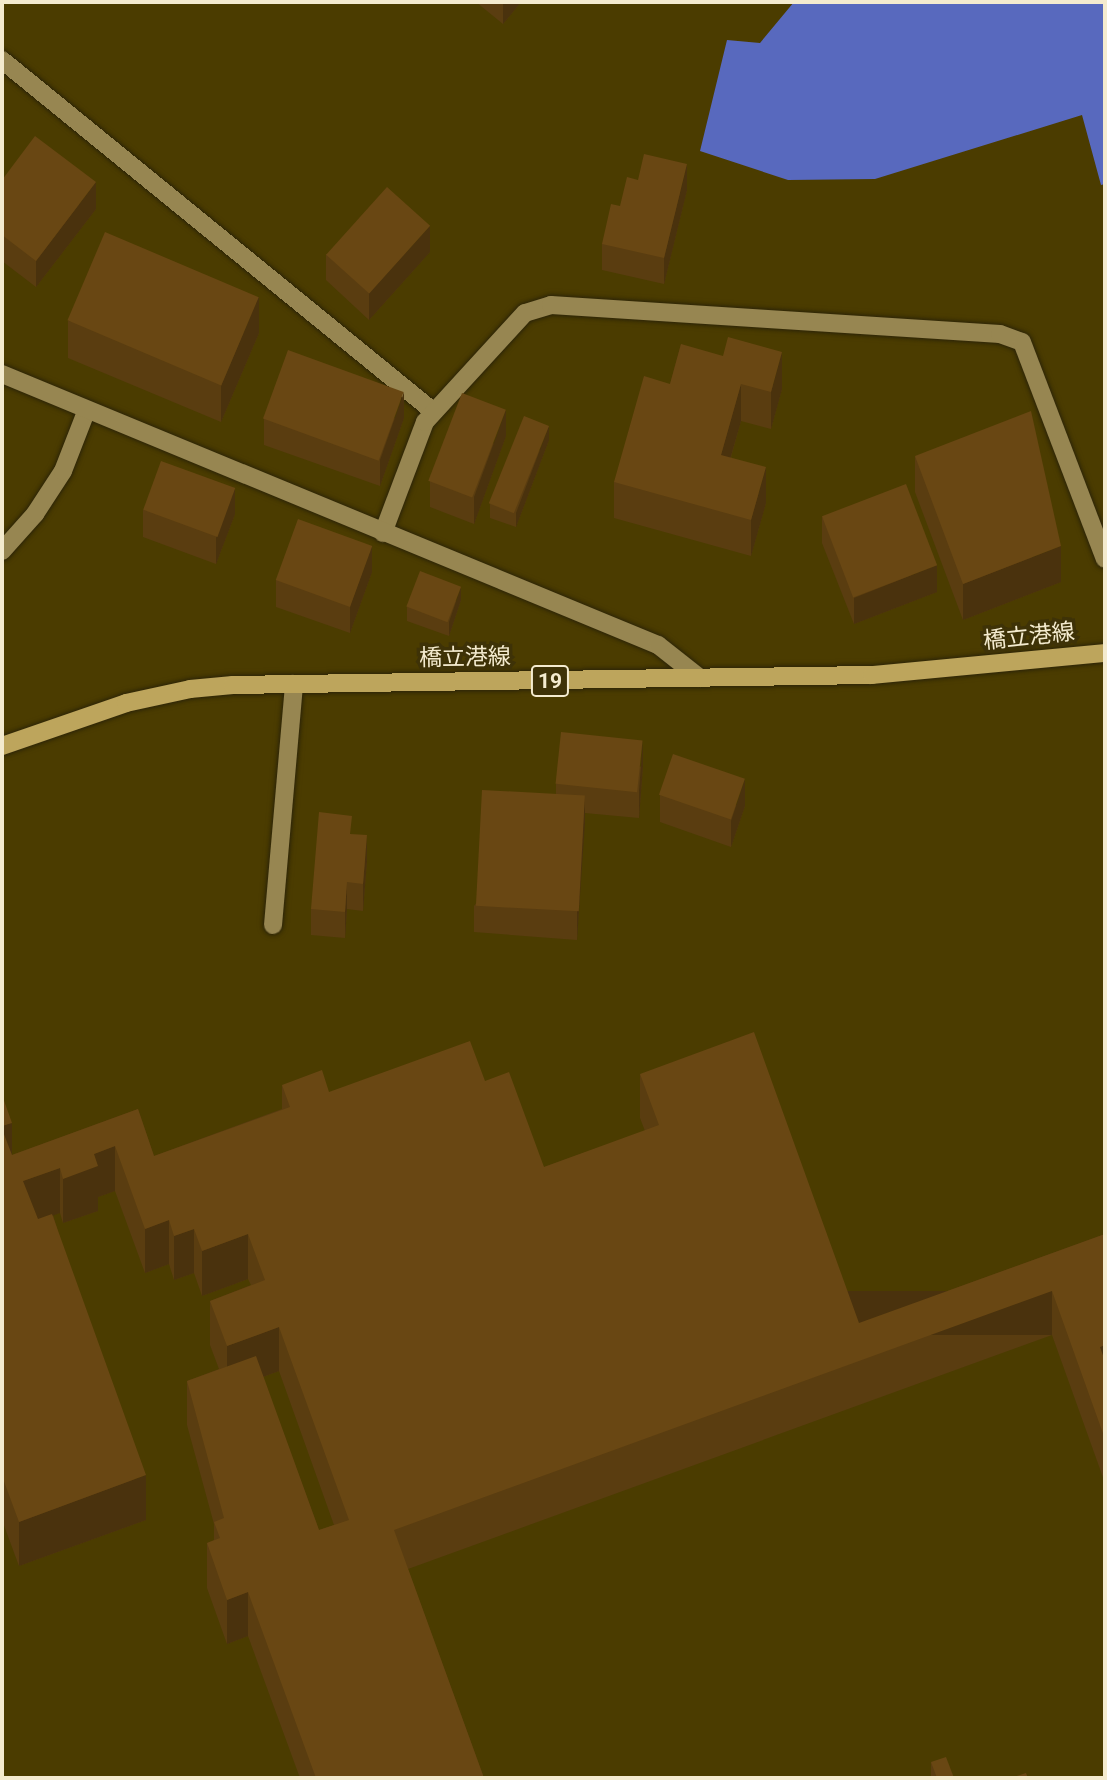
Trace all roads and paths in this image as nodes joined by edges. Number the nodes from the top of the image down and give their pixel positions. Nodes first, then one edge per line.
1 (2, 60) edge
2 (2, 374) edge
3 (86, 412) junction
4 (434, 412) junction
5 (383, 533) junction
6 (2, 551) edge
7 (1105, 559) edge
8 (1105, 653) edge
9 (700, 678) junction
10 (294, 684) junction
11 (2, 746) edge
12 (273, 925) dead end

1 - 4 street
2 - 3 street
3 - 5 street
3 - 6 street
4 - 5 street
4 - 7 street
5 - 9 street
8 - 9 main road, 橋立港線 / 19
9 - 10 main road, 橋立港線 / 19
10 - 11 main road, 橋立港線 / 19
10 - 12 street

